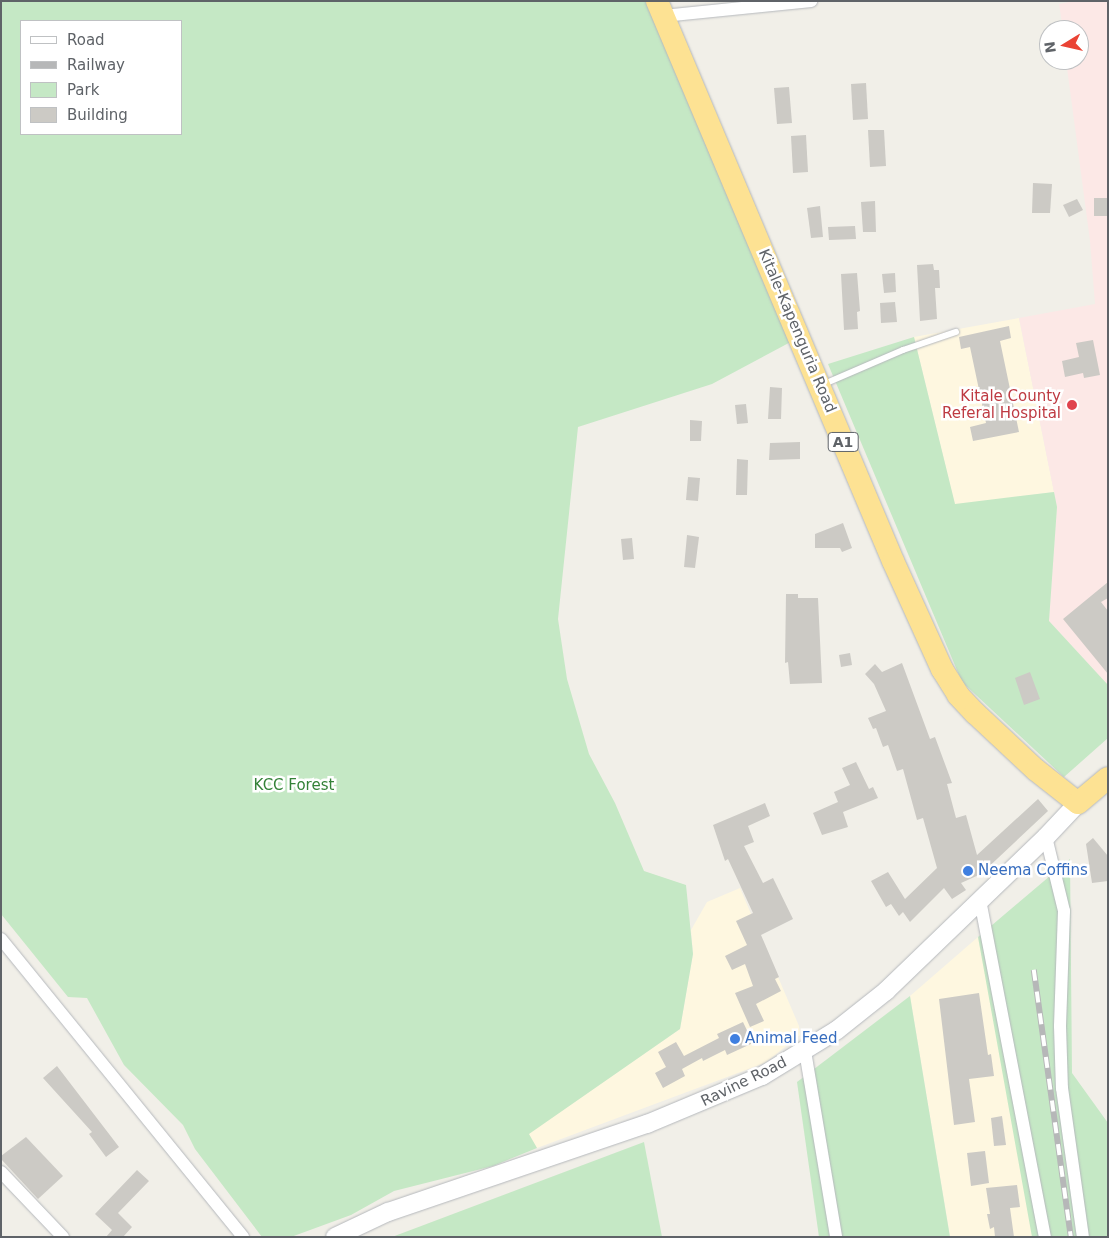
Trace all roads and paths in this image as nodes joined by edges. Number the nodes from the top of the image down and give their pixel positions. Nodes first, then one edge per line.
1 (812, 1) edge
2 (660, 9) edge
3 (956, 332) dead end
4 (820, 386) junction
5 (1108, 778) edge
6 (1078, 803) junction
7 (1046, 837) junction
8 (980, 900) junction
9 (1, 939) edge
10 (805, 1050) junction
11 (1, 1172) edge
12 (63, 1237) edge
13 (243, 1237) edge
14 (335, 1237) edge
15 (836, 1237) edge
16 (1045, 1237) edge
17 (1083, 1237) edge

1 - 2 street
2 - 4 highway, Kitale-Kapenguria Road / A1
3 - 4 lane
4 - 6 highway, Kitale-Kapenguria Road / A1
5 - 6 highway
6 - 7 street, Ravine Road
7 - 8 street, Ravine Road
7 - 17 street
8 - 10 street, Ravine Road
8 - 16 street
9 - 13 street
10 - 14 street, Ravine Road
10 - 15 street
11 - 12 street

